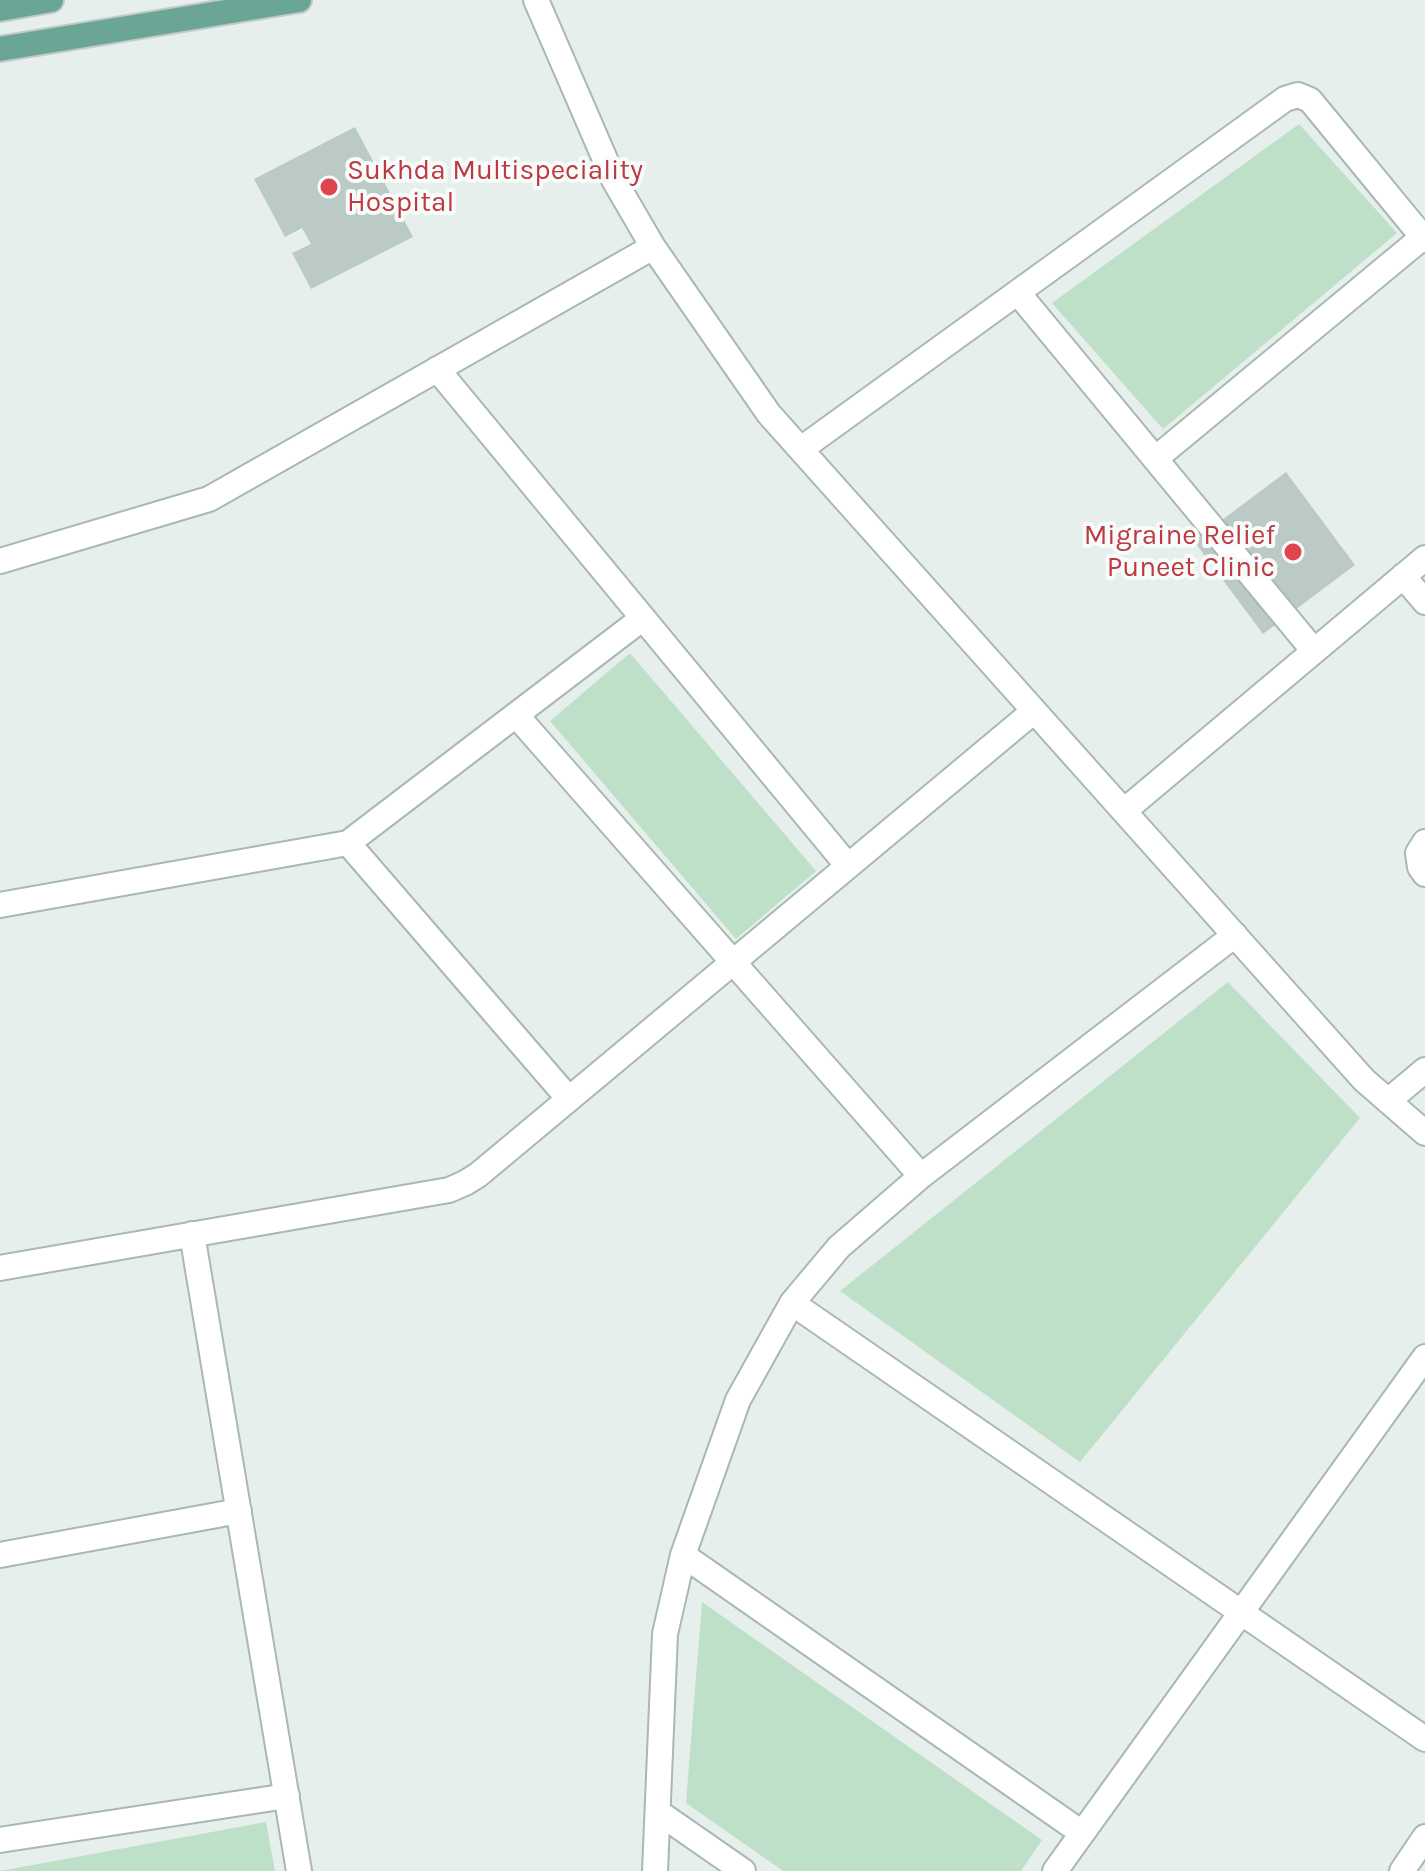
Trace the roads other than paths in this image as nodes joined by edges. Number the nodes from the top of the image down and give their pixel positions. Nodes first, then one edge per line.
1 (51, 0) edge
2 (299, 0) edge
3 (536, 0) edge
4 (0, 9) edge
5 (0, 49) edge
6 (1424, 239) edge
7 (653, 247) junction
8 (1018, 293) junction
9 (437, 369) junction
10 (801, 449) junction
11 (1155, 459) junction
12 (1425, 558) edge
13 (0, 561) edge
14 (1403, 576) junction
15 (1425, 602) edge
16 (643, 618) junction
17 (1314, 651) junction
18 (1034, 711) junction
19 (516, 715) junction
20 (1124, 811) junction
21 (1425, 842) edge
22 (348, 843) junction
23 (848, 866) junction
24 (1425, 874) edge
25 (0, 905) edge
26 (1235, 935) junction
27 (734, 961) junction
28 (1425, 1070) edge
29 (569, 1099) junction
30 (1388, 1101) junction
31 (1425, 1133) edge
32 (921, 1176) junction
33 (192, 1234) junction
34 (0, 1268) edge
35 (792, 1303) junction
36 (1425, 1357) edge
37 (239, 1511) junction
38 (0, 1555) edge
39 (683, 1555) junction
40 (1241, 1612) junction
41 (1425, 1739) edge
42 (287, 1796) junction
43 (658, 1812) junction
44 (1082, 1833) junction
45 (1425, 1837) edge
46 (0, 1840) edge
47 (299, 1871) edge
48 (655, 1871) edge
49 (743, 1871) edge
50 (1055, 1871) edge
51 (1402, 1871) edge

1 - 4 main road
2 - 5 main road
3 - 7 street
6 - 8 street
6 - 11 street
7 - 9 street
7 - 10 street
8 - 10 street
8 - 11 street
9 - 13 street
9 - 16 street
10 - 18 street
11 - 17 street
12 - 14 street
14 - 15 street
14 - 17 street
16 - 19 street
16 - 23 street
17 - 20 street
18 - 20 street
18 - 23 street
19 - 22 street
19 - 27 street
20 - 26 street
21 - 24 street
22 - 25 street
22 - 29 street
23 - 27 street
26 - 30 street
26 - 32 street
27 - 29 street
27 - 32 street
28 - 30 street
29 - 33 street
30 - 31 street
32 - 35 street
33 - 34 street
33 - 37 street
35 - 39 street
35 - 40 street
36 - 40 street
37 - 38 street
37 - 42 street
39 - 43 street
39 - 44 street
40 - 41 street
40 - 44 street
42 - 46 street
42 - 47 street
43 - 48 street
43 - 49 street
44 - 50 street
45 - 51 street

